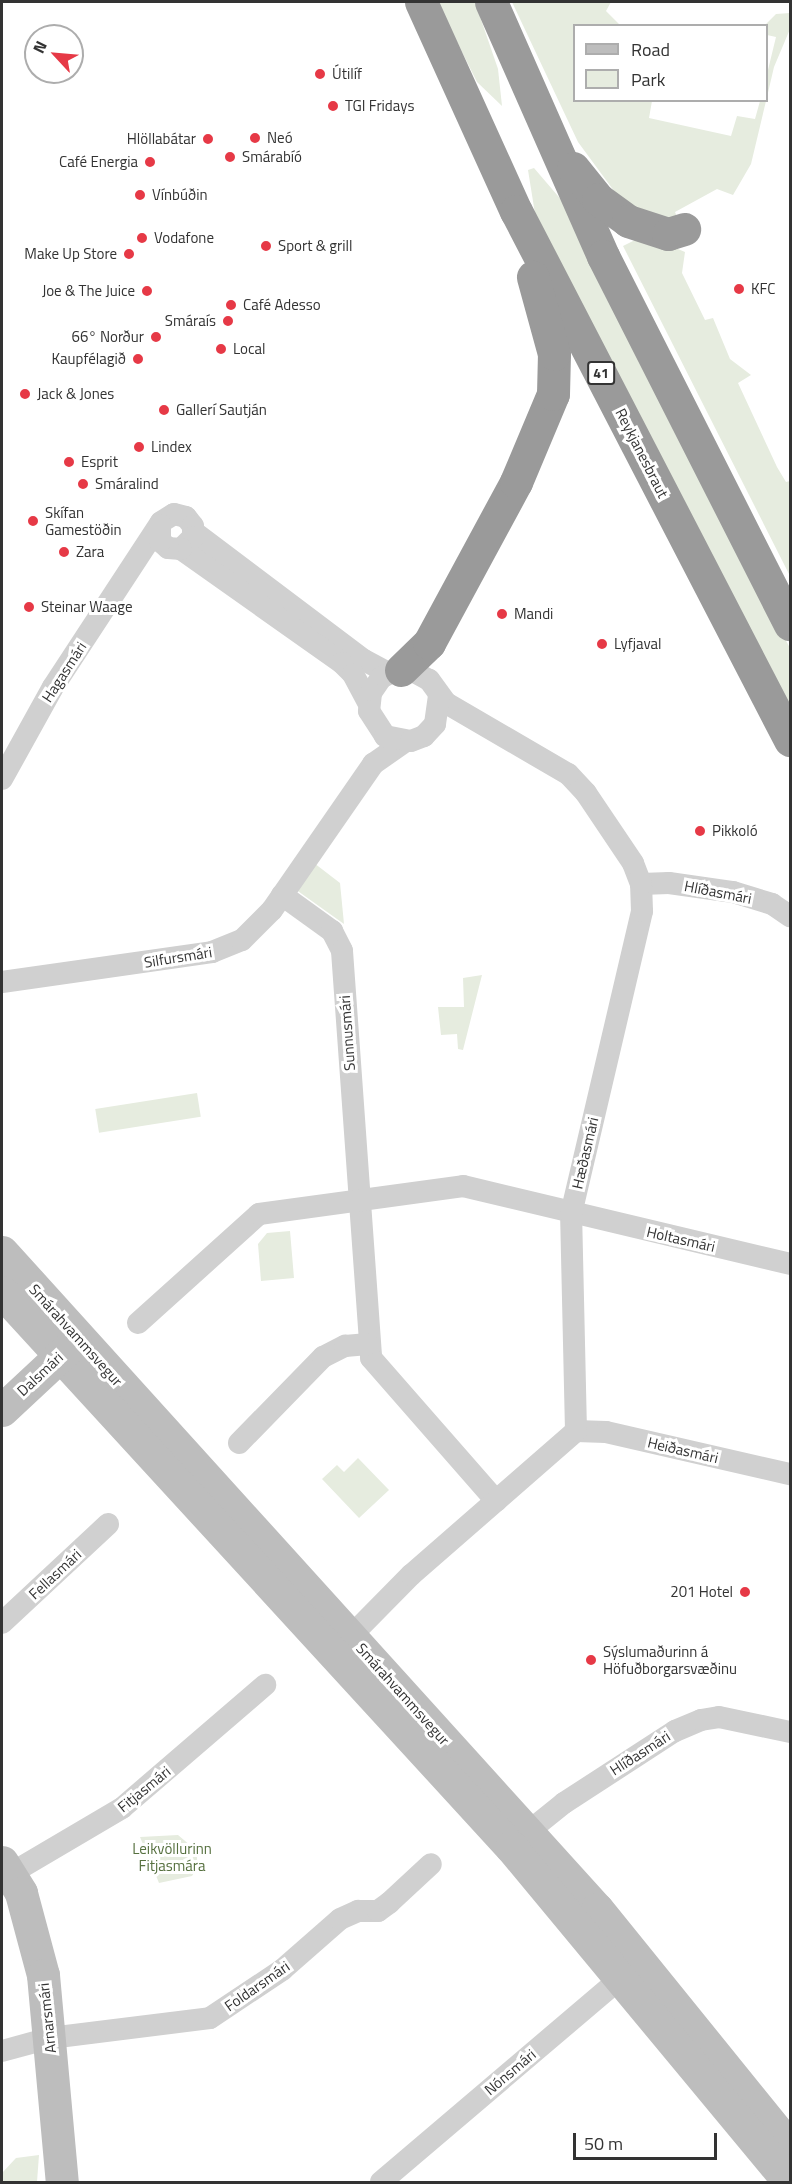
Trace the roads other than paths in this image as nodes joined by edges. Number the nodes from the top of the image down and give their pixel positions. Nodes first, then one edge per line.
1 (421, 2) edge
2 (491, 2) edge
3 (538, 116) junction
4 (516, 211) junction
5 (684, 229) dead end
6 (160, 525) junction
7 (183, 544) junction
8 (133, 569) junction
9 (790, 624) edge
10 (395, 672) junction
11 (439, 697) junction
12 (368, 702) junction
13 (377, 729) junction
14 (490, 730) junction
15 (430, 731) junction
16 (790, 740) edge
17 (404, 742) junction
18 (373, 764) junction
19 (2, 779) edge
20 (641, 884) junction
21 (282, 895) junction
22 (790, 916) edge
23 (2, 982) edge
24 (358, 1200) junction
25 (571, 1214) junction
26 (2, 1252) edge
27 (790, 1264) edge
28 (2, 1292) edge
29 (138, 1323) dead end
30 (368, 1344) junction
31 (69, 1347) junction
32 (2, 1410) edge
33 (576, 1431) junction
34 (239, 1443) dead end
35 (790, 1474) edge
36 (496, 1501) junction
37 (108, 1524) dead end
38 (2, 1623) edge
39 (337, 1639) junction
40 (265, 1685) dead end
41 (790, 1732) edge
42 (519, 1839) junction
43 (431, 1864) dead end
44 (6, 1868) edge
45 (630, 1969) junction
46 (50, 2038) junction
47 (2, 2051) edge
48 (790, 2147) edge
49 (62, 2182) edge
50 (381, 2182) edge
51 (789, 2182) edge

1 - 4 highway, Reykjanesbraut / 41
2 - 3 highway
3 - 5 highway
3 - 9 highway
4 - 10 highway
4 - 16 highway, Reykjanesbraut / 41
6 - 7 street
6 - 7 street
6 - 8 street, Hagasmári
7 - 8 street
7 - 10 street
7 - 12 street
8 - 19 street, Hagasmári
10 - 11 street
10 - 12 street
11 - 14 street, Hæðasmári
11 - 15 street
12 - 13 street
13 - 17 street
13 - 18 street, Silfursmári
14 - 15 street, Hæðasmári
14 - 20 street, Hæðasmári
15 - 17 street
17 - 18 street, Silfursmári
18 - 21 street, Silfursmári
20 - 22 street, Hlíðasmári
20 - 25 street, Hæðasmári
21 - 23 street, Silfursmári
21 - 24 street, Sunnusmári
24 - 25 street
24 - 29 street
24 - 30 street, Sunnusmári
25 - 27 street, Holtasmári
25 - 33 street, Hæðasmári
26 - 31 main road, Smárahvammsvegur
28 - 31 main road, Smárahvammsvegur
30 - 34 street
30 - 36 street, Sunnusmári
31 - 32 main road, Dalsmári
31 - 39 main road, Smárahvammsvegur
33 - 35 street, Heiðasmári
33 - 36 street
36 - 39 street
37 - 38 street, Fellasmári
39 - 42 main road, Smárahvammsvegur
40 - 44 street, Fitjasmári
41 - 42 street, Hlíðasmári
42 - 45 main road, Smárahvammsvegur
43 - 46 street, Foldarsmári
44 - 46 main road, Arnarsmári
45 - 48 main road, Smárahvammsvegur
45 - 50 street, Nónsmári
45 - 51 main road, Smárahvammsvegur
46 - 47 street, Foldarsmári
46 - 49 main road, Arnarsmári

